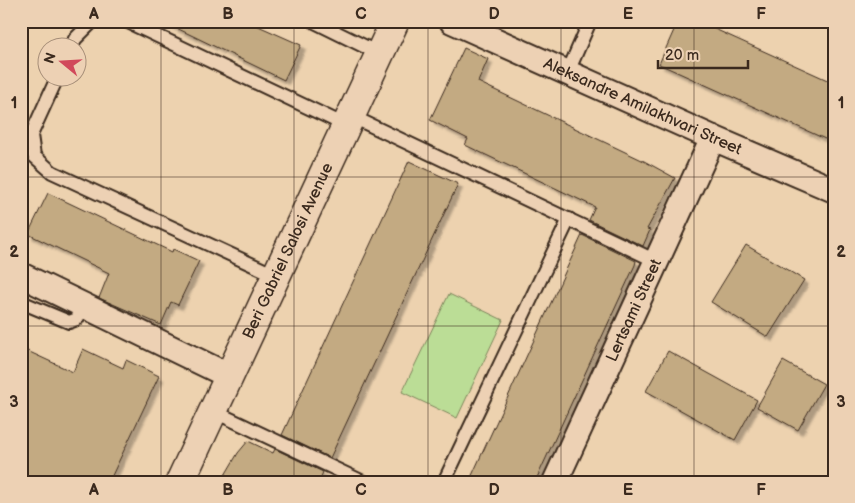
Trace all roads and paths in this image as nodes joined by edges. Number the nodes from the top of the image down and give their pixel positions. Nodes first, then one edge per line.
1 (93, 21) edge
2 (126, 21) edge
3 (313, 21) edge
4 (395, 21) edge
5 (452, 21) edge
6 (590, 21) edge
7 (76, 38) edge
8 (380, 54) junction
9 (567, 74) junction
10 (52, 88) edge
11 (349, 121) junction
12 (713, 138) junction
13 (834, 190) edge
14 (569, 219) junction
15 (656, 261) junction
16 (21, 275) edge
17 (277, 276) junction
18 (21, 302) edge
19 (84, 306) junction
20 (229, 376) junction
21 (213, 411) junction
22 (180, 482) edge
23 (363, 482) edge
24 (444, 482) edge
25 (555, 482) edge

1 - 7 lane
2 - 11 lane
3 - 8 lane
4 - 8 main road, Beri Gabriel Salosi Avenue
5 - 9 street, Aleksandre Amilakhvari Street
6 - 9 lane
8 - 11 main road, Beri Gabriel Salosi Avenue
9 - 12 street, Aleksandre Amilakhvari Street
10 - 17 lane
11 - 14 lane
11 - 17 main road, Beri Gabriel Salosi Avenue
12 - 13 street, Aleksandre Amilakhvari Street
12 - 15 street, Lertsami Street
14 - 15 lane
14 - 24 lane
15 - 25 street, Lertsami Street
16 - 19 street
17 - 20 main road, Beri Gabriel Salosi Avenue
18 - 19 lane
19 - 20 street
20 - 21 main road, Beri Gabriel Salosi Avenue
21 - 22 main road, Beri Gabriel Salosi Avenue
21 - 23 lane

